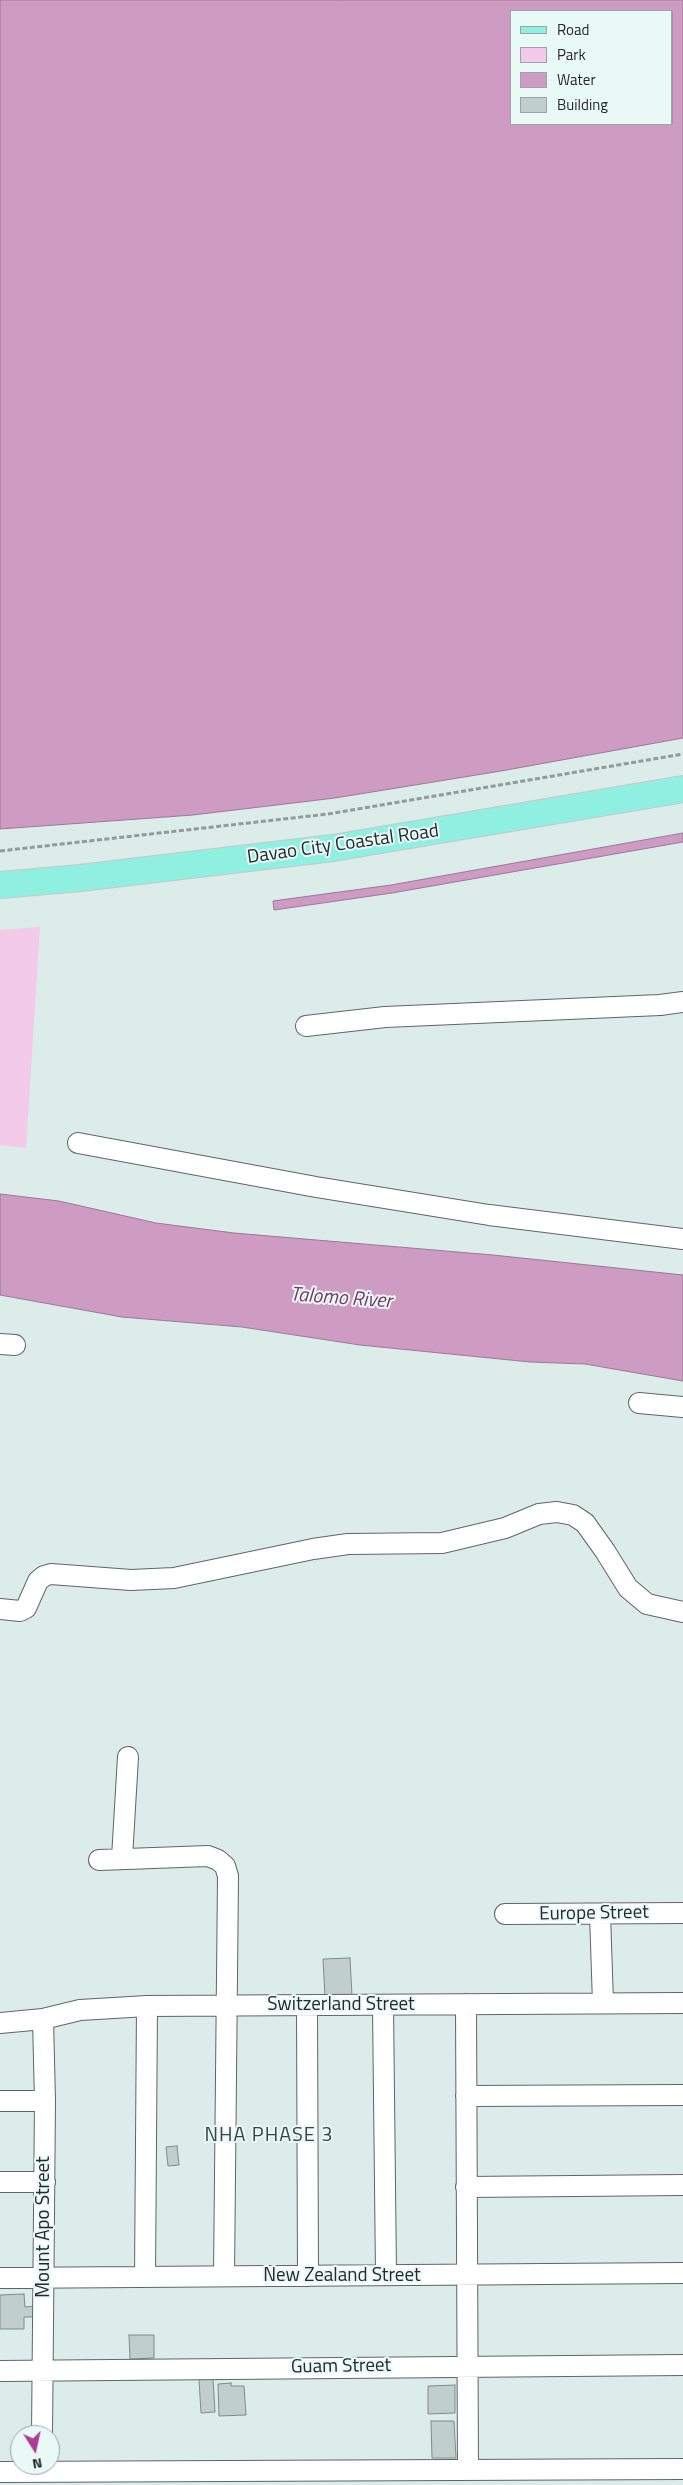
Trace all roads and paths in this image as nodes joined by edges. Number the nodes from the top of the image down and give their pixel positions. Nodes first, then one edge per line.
1 (683, 754) edge
2 (683, 789) edge
3 (0, 851) edge
4 (0, 885) edge
5 (683, 1002) edge
6 (306, 1026) dead end
7 (78, 1143) dead end
8 (683, 1239) edge
9 (639, 1403) dead end
10 (683, 1407) edge
11 (0, 1609) edge
12 (683, 1612) edge
13 (128, 1757) dead end
14 (122, 1858) junction
15 (99, 1860) dead end
16 (683, 1913) edge
17 (505, 1914) dead end
18 (600, 1914) junction
19 (602, 2003) junction
20 (683, 2003) edge
21 (466, 2004) junction
22 (307, 2005) junction
23 (384, 2005) junction
24 (147, 2006) junction
25 (227, 2006) junction
26 (43, 2019) junction
27 (0, 2023) edge
28 (683, 2095) edge
29 (466, 2096) junction
30 (0, 2101) edge
31 (45, 2101) junction
32 (0, 2182) edge
33 (45, 2182) junction
34 (683, 2186) edge
35 (466, 2187) junction
36 (683, 2273) edge
37 (386, 2275) junction
38 (468, 2275) junction
39 (224, 2276) junction
40 (308, 2276) junction
41 (145, 2277) junction
42 (0, 2278) edge
43 (44, 2278) junction
44 (683, 2364) edge
45 (468, 2365) junction
46 (0, 2371) edge
47 (43, 2371) junction
48 (42, 2425) edge
49 (683, 2469) edge
50 (468, 2470) junction
51 (60, 2474) edge

1 - 3 path
2 - 4 main road, Davao City Coastal Road
5 - 6 street
7 - 8 street
9 - 10 street
11 - 12 street
13 - 14 street
14 - 15 street
14 - 25 street
16 - 18 street, Europe Street
17 - 18 street, Europe Street
18 - 19 street
19 - 20 street, Switzerland Street
19 - 21 street, Switzerland Street
21 - 23 street, Switzerland Street
21 - 29 street
22 - 23 street, Switzerland Street
22 - 25 street, Switzerland Street
22 - 40 street
23 - 37 street
24 - 25 street, Switzerland Street
24 - 26 street, Switzerland Street
24 - 41 street
25 - 39 street
26 - 27 street, Switzerland Street
26 - 31 street, Mount Apo Street
28 - 29 street
29 - 35 street
30 - 31 street
31 - 33 street, Mount Apo Street
32 - 33 street
33 - 43 street, Mount Apo Street
34 - 35 street
35 - 38 street
36 - 38 street, New Zealand Street
37 - 38 street, New Zealand Street
37 - 40 street, New Zealand Street
38 - 45 street
39 - 40 street, New Zealand Street
39 - 41 street, New Zealand Street
41 - 43 street, New Zealand Street
42 - 43 street, New Zealand Street
43 - 47 street, Mount Apo Street
44 - 45 street, Guam Street
45 - 47 street, Guam Street
45 - 50 street
46 - 47 street, Guam Street
47 - 48 street, Mount Apo Street
49 - 50 street
50 - 51 street

